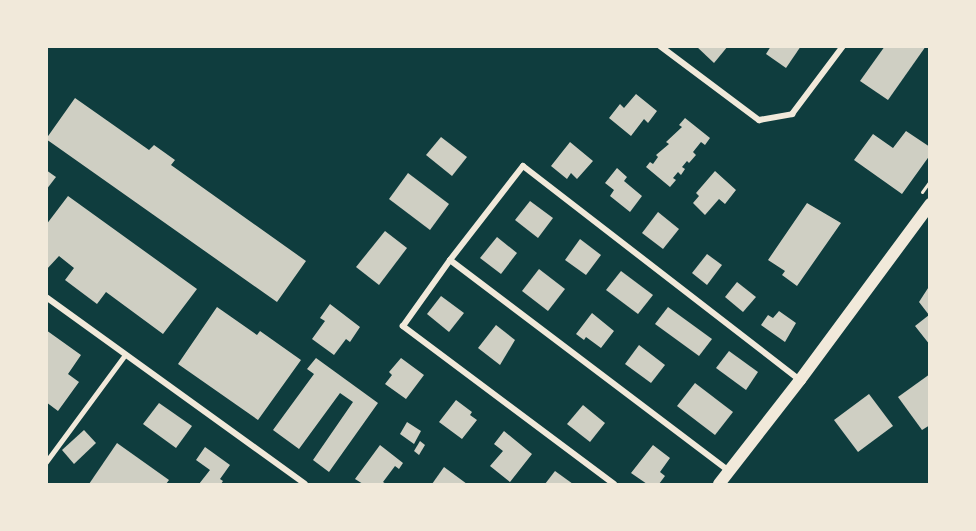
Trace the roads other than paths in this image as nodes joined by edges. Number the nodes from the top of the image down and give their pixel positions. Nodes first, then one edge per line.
1 (660, 46) edge
2 (843, 46) edge
3 (930, 204) edge
4 (450, 260) junction
5 (46, 297) edge
6 (125, 355) junction
7 (800, 380) junction
8 (46, 462) edge
9 (729, 471) junction
10 (305, 484) edge
11 (614, 484) edge
12 (719, 484) edge

1 - 2 street
3 - 7 main road
4 - 7 street
4 - 9 street
4 - 11 street
5 - 6 street
6 - 8 lane
6 - 10 street
7 - 9 main road
9 - 12 main road

